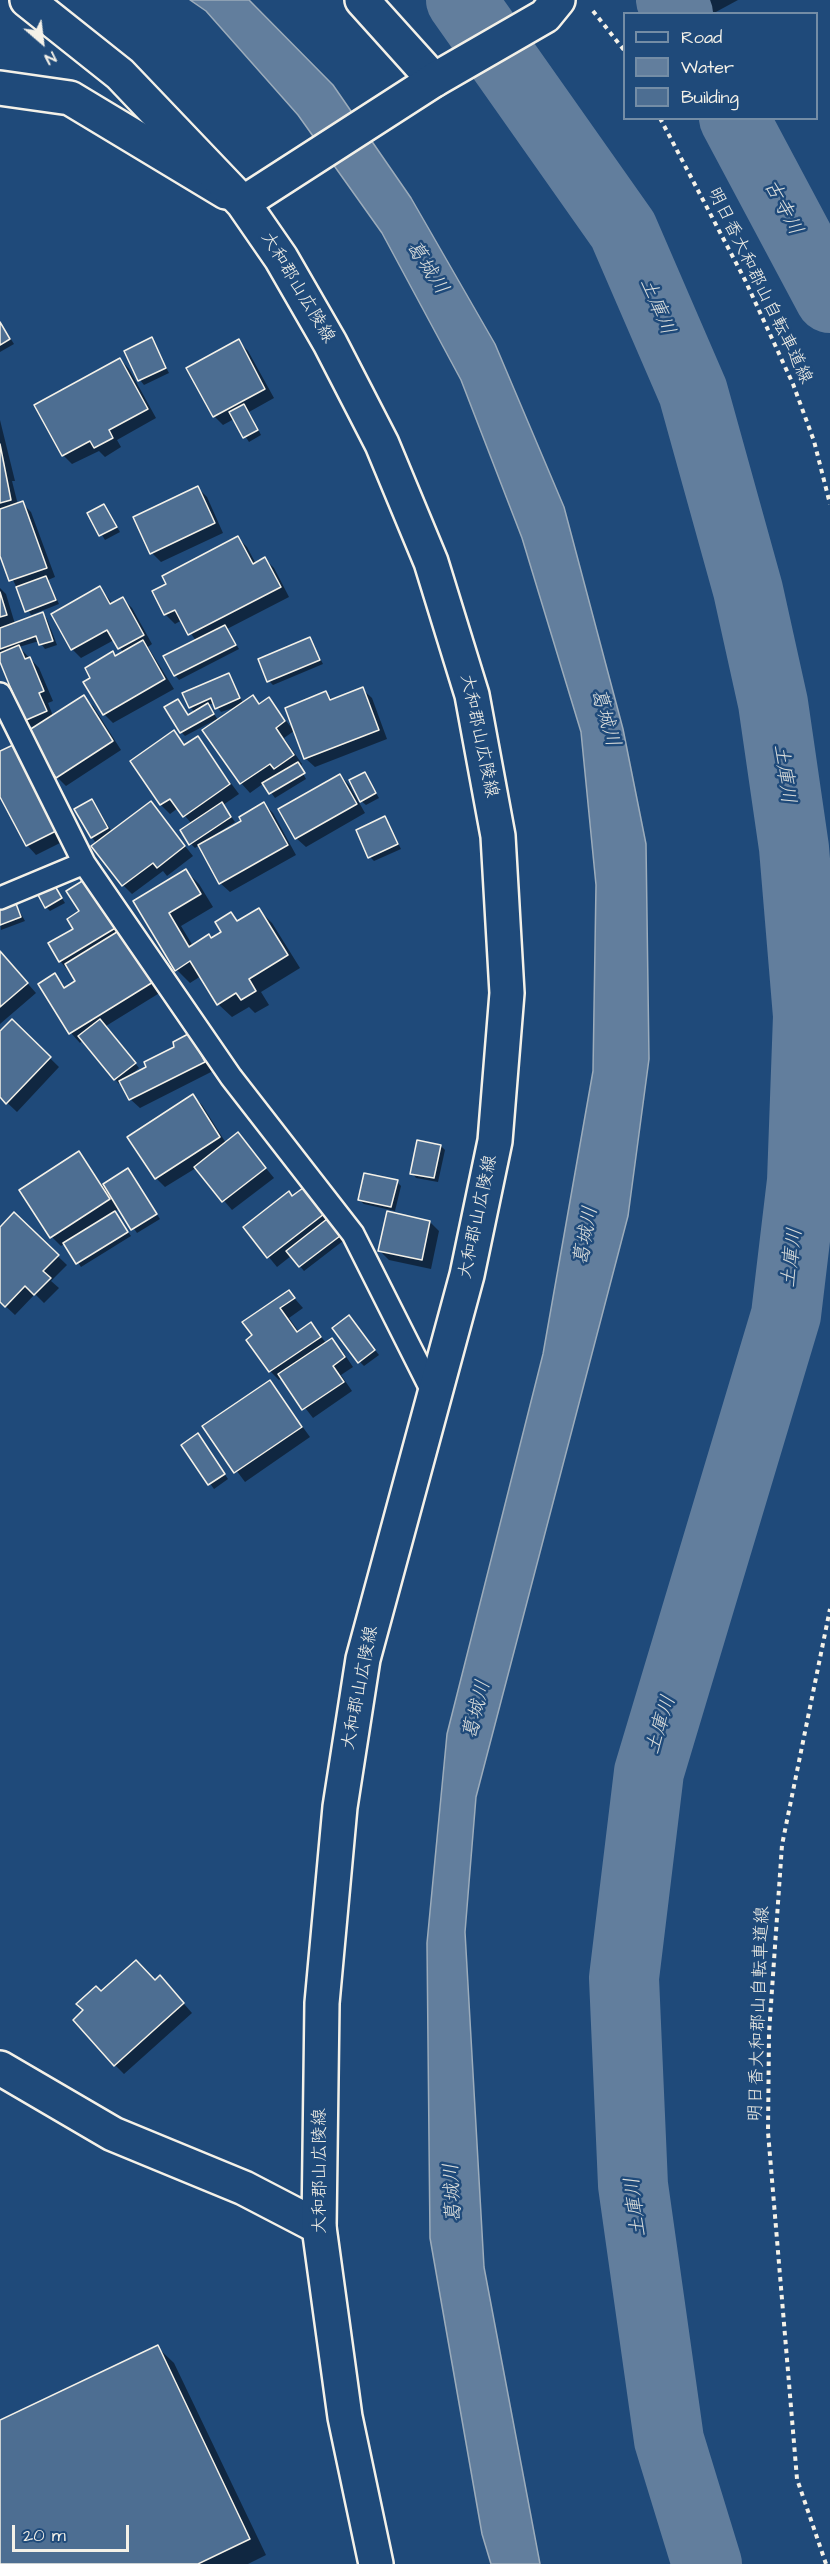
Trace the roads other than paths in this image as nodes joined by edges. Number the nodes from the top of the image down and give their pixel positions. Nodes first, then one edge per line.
1 (27, 0) edge
2 (362, 0) edge
3 (562, 7) edge
4 (434, 80) junction
5 (0, 88) edge
6 (243, 203) junction
7 (0, 694) edge
8 (84, 863) junction
9 (0, 898) edge
10 (434, 1395) junction
11 (0, 2068) edge
12 (319, 2227) junction
13 (376, 2564) edge

1 - 6 main road, 大和郡山広陵線
2 - 4 main road
3 - 4 main road
4 - 6 main road
5 - 6 main road
6 - 10 main road, 大和郡山広陵線
7 - 8 lane
8 - 9 lane
8 - 10 lane
10 - 12 main road, 大和郡山広陵線
11 - 12 main road
12 - 13 main road, 大和郡山広陵線

